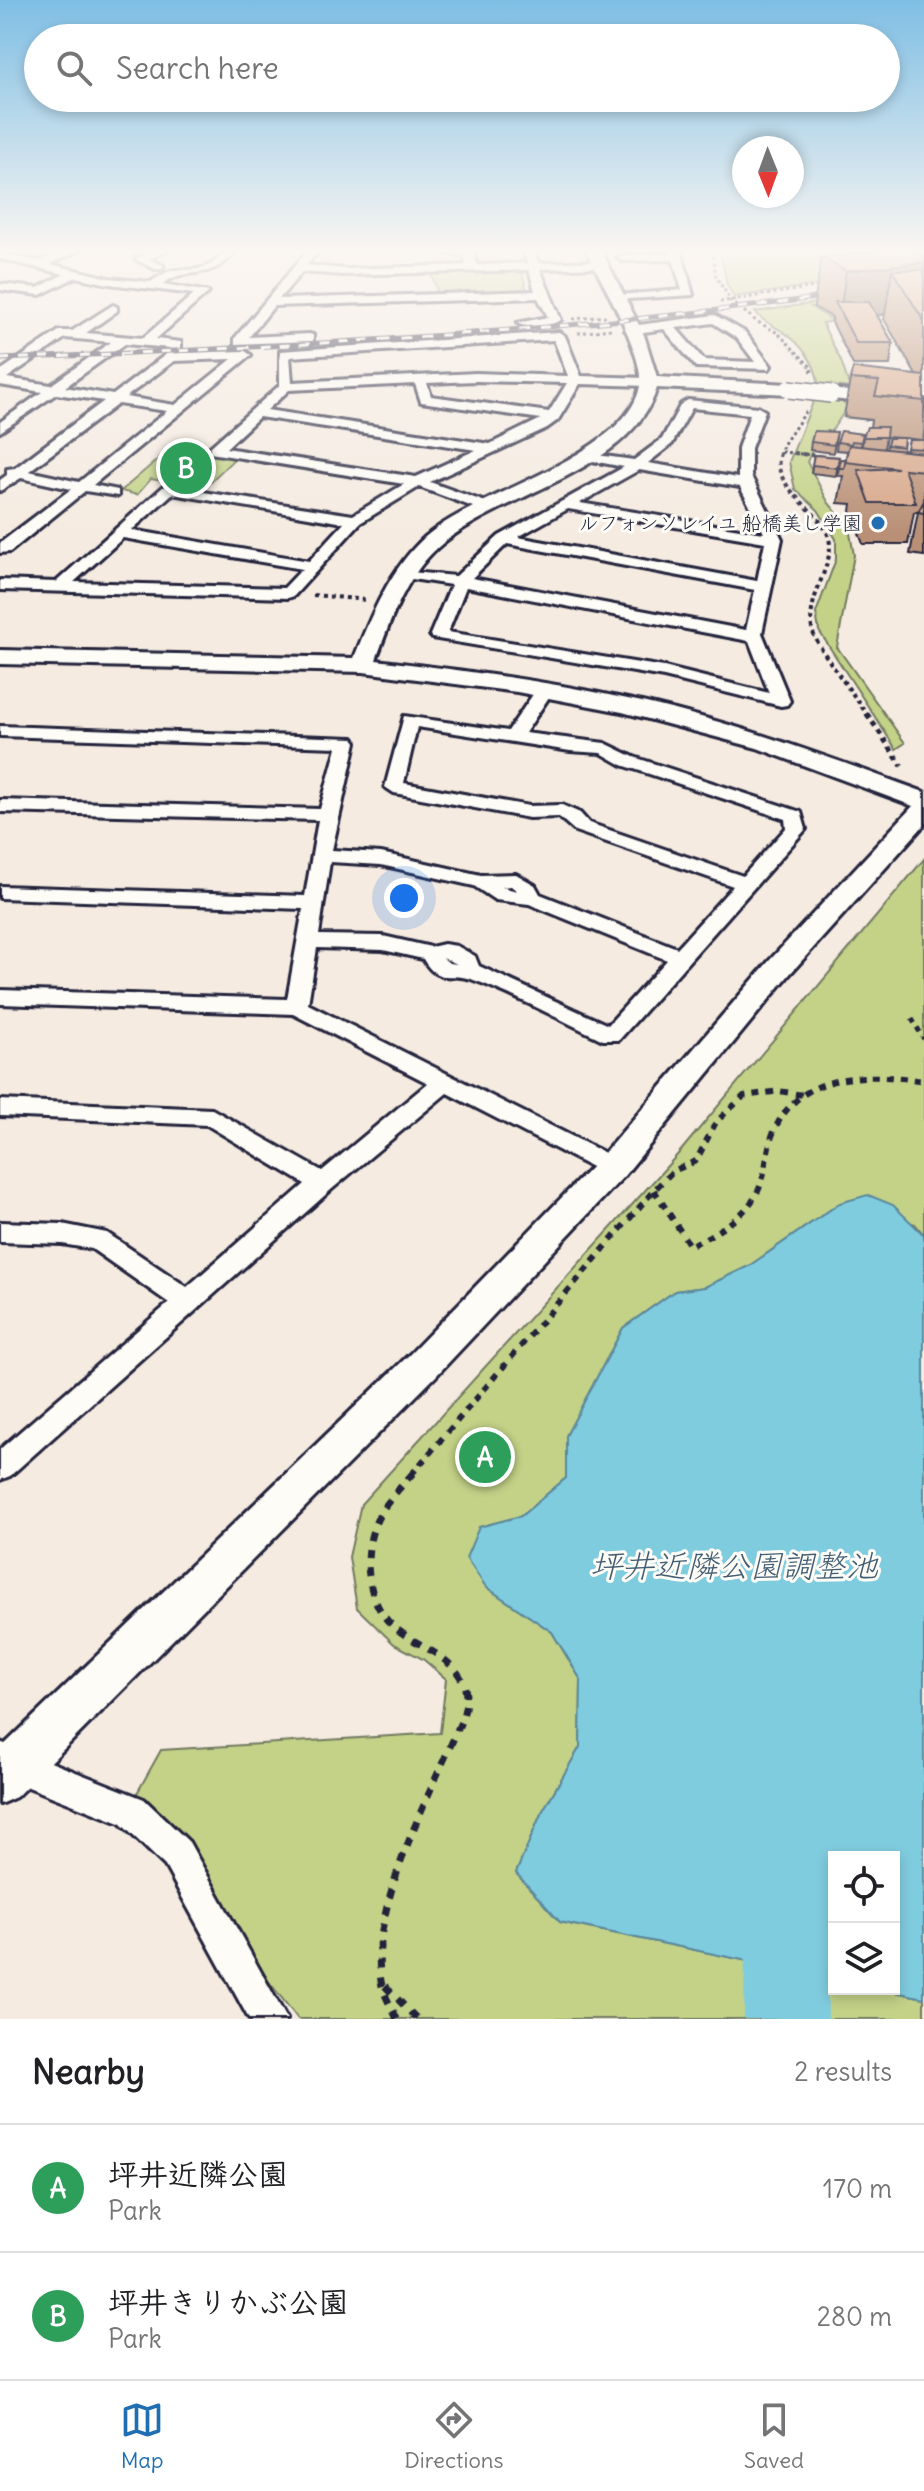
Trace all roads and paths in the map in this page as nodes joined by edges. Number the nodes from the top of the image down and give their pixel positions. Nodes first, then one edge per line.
1 (49, 344) edge
2 (117, 344) edge
3 (171, 344) edge
4 (433, 344) edge
5 (562, 344) edge
6 (636, 344) edge
7 (683, 344) edge
8 (748, 344) edge
9 (791, 344) edge
10 (171, 357) junction
11 (0, 379) edge
12 (420, 380) junction
13 (576, 380) junction
14 (649, 382) junction
15 (813, 382) dead end
16 (286, 386) junction
17 (54, 389) junction
18 (116, 399) junction
19 (924, 405) edge
20 (808, 407) dead end
21 (177, 409) junction
22 (257, 413) junction
23 (553, 417) junction
24 (0, 428) edge
25 (490, 448) junction
26 (781, 452) junction
27 (587, 456) junction
28 (832, 458) edge
29 (637, 465) junction
30 (0, 470) edge
31 (18, 473) junction
32 (418, 482) junction
33 (744, 483) junction
34 (84, 485) junction
35 (0, 487) edge
36 (113, 493) dead end
37 (567, 505) junction
38 (486, 507) junction
39 (355, 520) junction
40 (121, 533) junction
41 (504, 539) junction
42 (774, 539) junction
43 (0, 548) edge
44 (312, 566) junction
45 (405, 574) junction
46 (460, 581) junction
47 (0, 585) edge
48 (60, 587) junction
49 (764, 587) junction
50 (288, 593) junction
51 (376, 601) dead end
52 (755, 637) junction
53 (0, 657) edge
54 (363, 665) junction
55 (544, 691) junction
56 (0, 731) edge
57 (513, 737) junction
58 (902, 766) dead end
59 (924, 801) edge
60 (0, 806) edge
61 (924, 809) edge
62 (328, 815) junction
63 (321, 855) junction
64 (747, 884) junction
65 (0, 892) edge
66 (316, 903) junction
67 (308, 941) junction
68 (680, 957) junction
69 (0, 997) edge
70 (297, 1007) junction
71 (912, 1019) dead end
72 (924, 1039) edge
73 (446, 1081) junction
74 (924, 1081) edge
75 (803, 1095) junction
76 (0, 1108) edge
77 (612, 1167) junction
78 (323, 1183) junction
79 (654, 1190) junction
80 (0, 1232) edge
81 (188, 1302) junction
82 (3, 1458) edge
83 (6, 1768) edge
84 (381, 1983) junction
85 (269, 2019) edge
86 (397, 2019) edge
87 (417, 2019) edge

1 - 11 street
2 - 17 street
3 - 10 street
4 - 16 street
5 - 13 street
6 - 14 street
7 - 8 street
9 - 15 path
10 - 18 street
10 - 21 street
11 - 17 street
12 - 13 street
12 - 16 street
12 - 23 street
13 - 14 street
13 - 23 street
14 - 19 street, bridge
14 - 27 street
16 - 22 street
17 - 18 street
17 - 24 street
18 - 21 street
18 - 31 street
20 - 26 path
21 - 34 street
22 - 25 street
22 - 32 street
23 - 25 street
25 - 32 street
26 - 28 path
26 - 58 path
27 - 29 street
27 - 38 street
29 - 33 street
29 - 33 street
29 - 37 street
30 - 31 street
31 - 34 street
31 - 35 street
32 - 38 street
32 - 39 street
33 - 42 street
34 - 36 street
34 - 43 street
37 - 41 street
37 - 42 street
38 - 45 street
39 - 40 street
39 - 44 street
40 - 44 street
40 - 48 street
41 - 46 street
41 - 49 street
42 - 49 street
44 - 50 street
45 - 46 street
45 - 54 street
46 - 52 street
46 - 52 street
47 - 48 street
48 - 50 street
49 - 52 street
50 - 51 path
53 - 54 street
54 - 55 street
55 - 57 street
55 - 59 street
56 - 62 street
57 - 64 street
57 - 64 street
60 - 62 street
61 - 77 street
62 - 63 street
63 - 66 street
63 - 68 street
64 - 68 street
65 - 66 street
66 - 67 street
67 - 68 street
67 - 70 street
69 - 70 street
70 - 73 street
71 - 72 path
73 - 77 street
73 - 78 street
74 - 75 path
75 - 79 path
75 - 79 path
76 - 78 street
77 - 83 street
78 - 81 street
79 - 84 path
80 - 81 street
81 - 82 street
83 - 85 street
84 - 86 path
84 - 87 path

